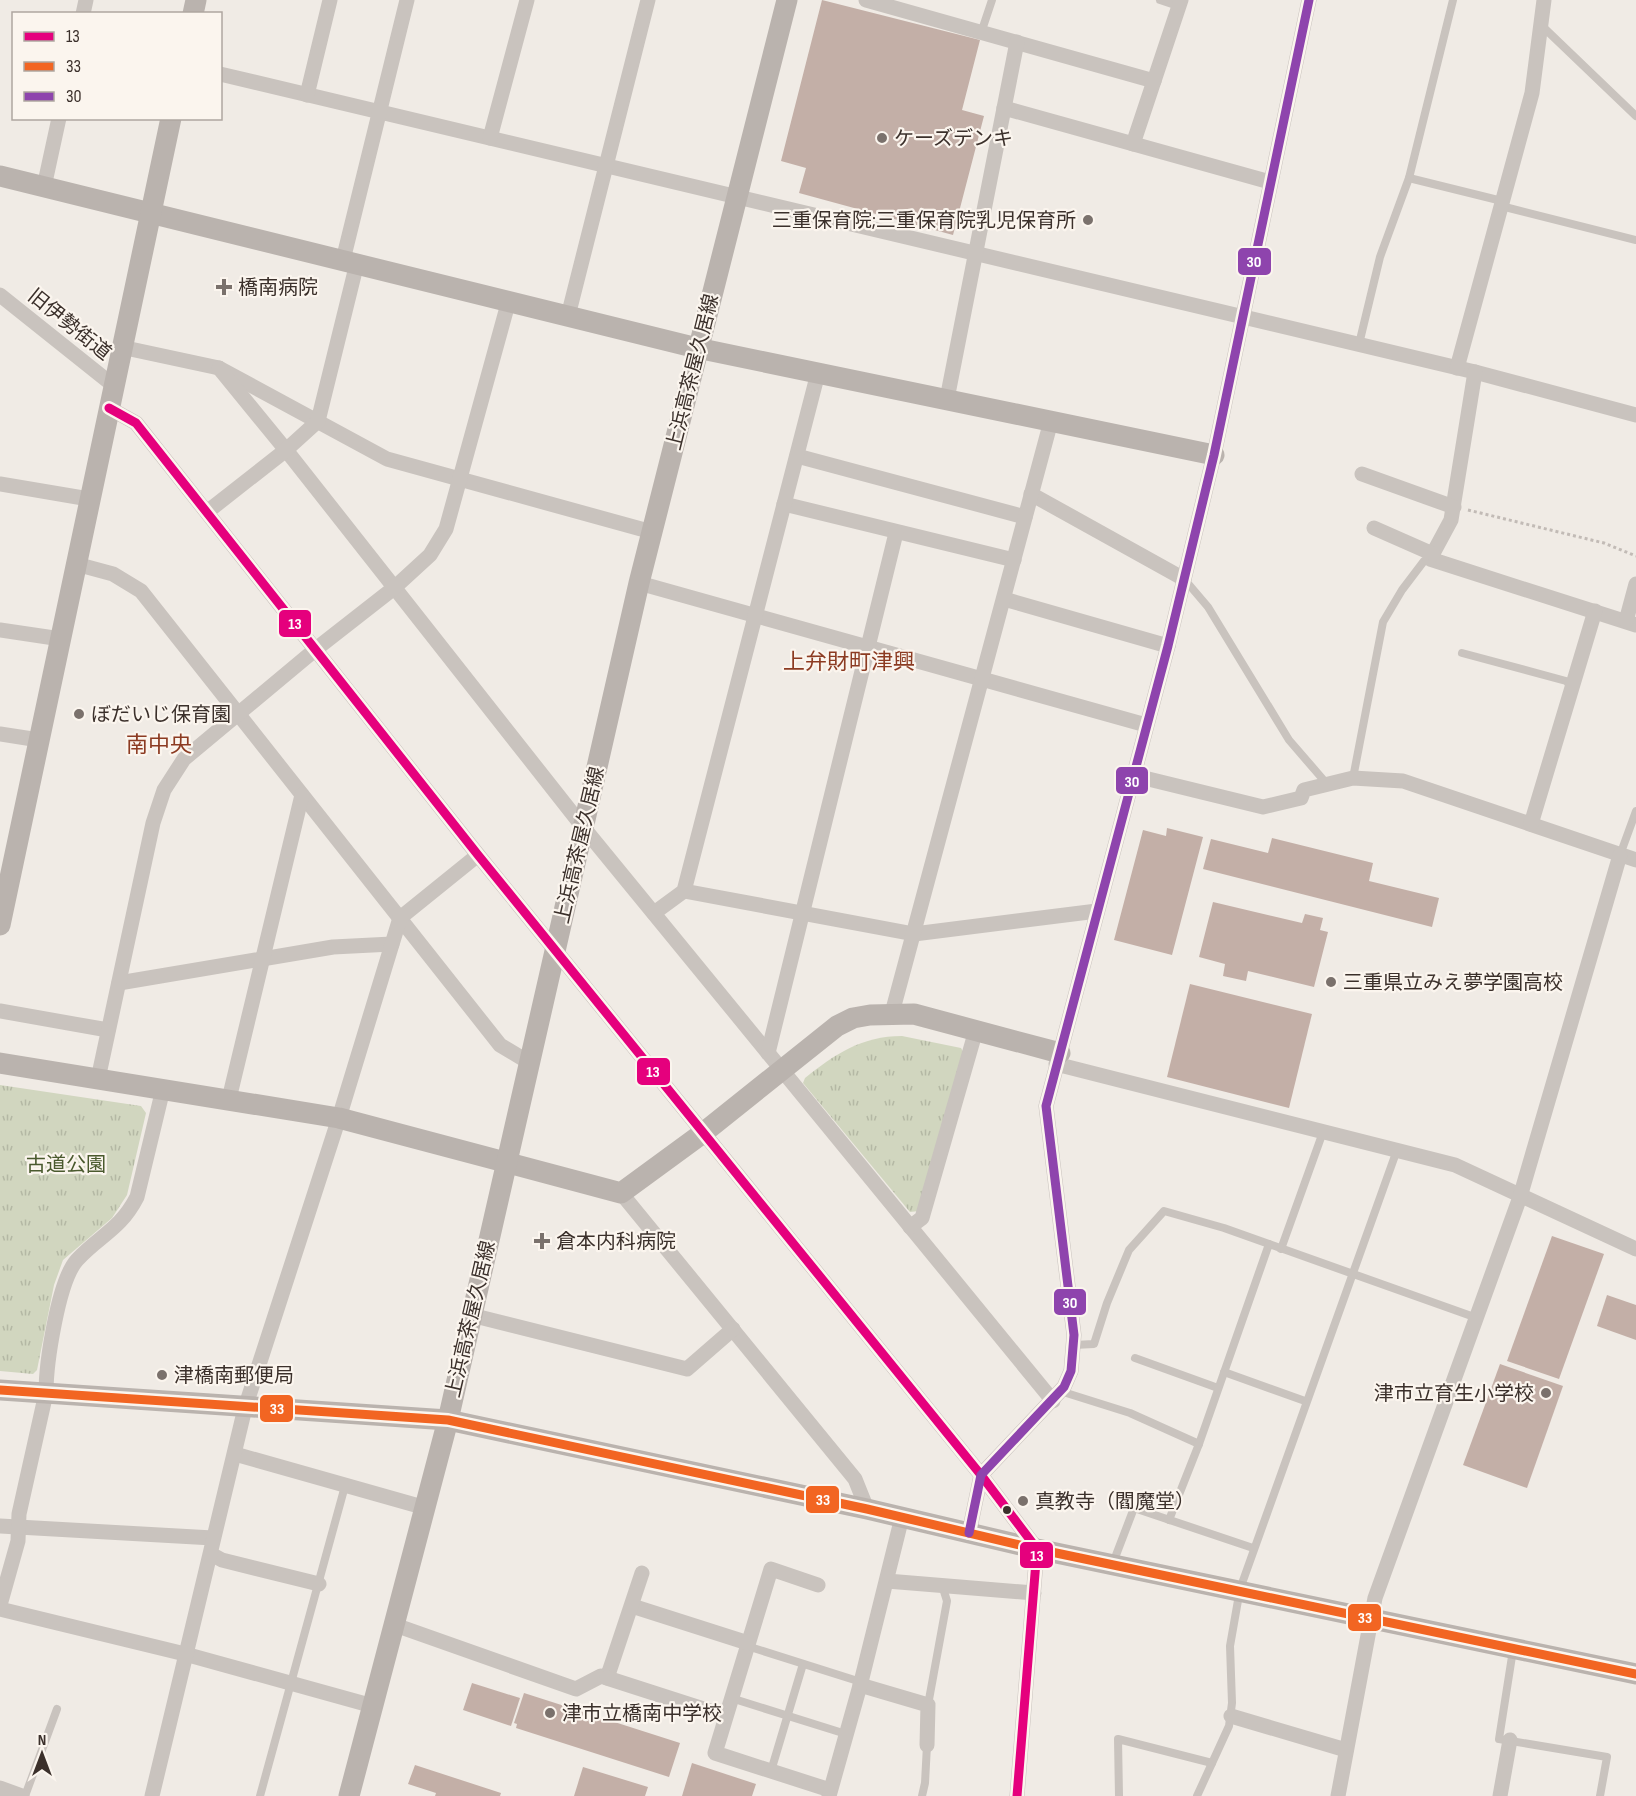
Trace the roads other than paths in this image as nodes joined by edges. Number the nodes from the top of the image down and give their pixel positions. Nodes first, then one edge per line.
1 (330, 0) edge
2 (407, 0) edge
3 (527, 0) edge
4 (648, 0) edge
5 (787, 0) edge
6 (866, 0) edge
7 (992, 0) edge
8 (1160, 0) edge
9 (1309, 0) edge
10 (1453, 0) edge
11 (1545, 0) edge
12 (1179, 3) edge
13 (1541, 25) junction
14 (981, 33) junction
15 (1017, 42) junction
16 (222, 74) edge
17 (1154, 81) junction
18 (307, 95) junction
19 (1004, 108) junction
20 (379, 113) junction
21 (1636, 116) edge
22 (59, 120) edge
23 (171, 120) edge
24 (490, 138) junction
25 (1133, 144) junction
26 (605, 165) junction
27 (0, 176) edge
28 (1409, 178) junction
29 (1270, 182) junction
30 (44, 187) junction
31 (737, 197) junction
32 (1502, 203) junction
33 (151, 213) junction
34 (1636, 240) edge
35 (977, 254) junction
36 (350, 261) junction
37 (0, 295) edge
38 (509, 300) junction
39 (568, 316) junction
40 (1242, 317) junction
41 (1359, 344) junction
42 (121, 347) junction
43 (697, 348) junction
44 (219, 368) junction
45 (1457, 368) junction
46 (1475, 372) junction
47 (818, 373) junction
48 (114, 386) junction
49 (947, 399) junction
50 (109, 408) junction
51 (1636, 415) edge
52 (318, 421) junction
53 (1050, 421) junction
54 (286, 450) junction
55 (1214, 455) junction
56 (797, 456) junction
57 (1362, 474) dead end
58 (461, 479) junction
59 (0, 484) edge
60 (1031, 494) junction
61 (88, 499) junction
62 (784, 504) junction
63 (1454, 507) junction
64 (207, 512) junction
65 (1025, 518) junction
66 (1374, 528) dead end
67 (652, 532) junction
68 (896, 533) junction
69 (1432, 557) junction
70 (1014, 560) junction
71 (76, 564) junction
72 (1184, 579) junction
73 (639, 583) junction
74 (1636, 584) edge
75 (394, 588) junction
76 (1004, 598) junction
77 (1595, 611) junction
78 (755, 616) junction
79 (1631, 623) edge
80 (0, 630) edge
81 (61, 639) junction
82 (1168, 646) junction
83 (868, 647) junction
84 (315, 649) junction
85 (1462, 653) dead end
86 (983, 680) junction
87 (1572, 687) junction
88 (236, 714) junction
89 (1146, 725) junction
90 (0, 734) edge
91 (39, 740) junction
92 (1132, 775) junction
93 (1353, 778) junction
94 (1328, 785) junction
95 (302, 795) junction
96 (1636, 811) edge
97 (1531, 824) junction
98 (583, 827) junction
99 (478, 855) junction
100 (1620, 855) junction
101 (1636, 860) edge
102 (684, 891) junction
103 (1097, 911) junction
104 (654, 913) junction
105 (803, 915) junction
106 (400, 918) junction
107 (0, 925) edge
108 (914, 934) junction
109 (392, 944) junction
110 (556, 950) junction
111 (263, 958) junction
112 (119, 983) junction
113 (0, 1011) edge
114 (892, 1013) junction
115 (108, 1030) junction
116 (976, 1030) junction
117 (768, 1053) junction
118 (1058, 1058) junction
119 (0, 1063) edge
120 (530, 1063) junction
121 (782, 1070) junction
122 (98, 1079) junction
123 (163, 1089) junction
124 (229, 1100) junction
125 (339, 1118) junction
126 (1323, 1132) junction
127 (703, 1133) junction
128 (1397, 1150) junction
129 (506, 1163) junction
130 (621, 1193) junction
131 (1520, 1197) junction
132 (910, 1227) junction
133 (1269, 1244) junction
134 (1281, 1249) junction
135 (1636, 1249) edge
136 (1353, 1275) junction
137 (471, 1315) junction
138 (1477, 1318) junction
139 (733, 1329) junction
140 (1074, 1345) junction
141 (1135, 1358) dead end
142 (1224, 1372) junction
143 (1218, 1388) junction
144 (0, 1390) edge
145 (46, 1393) junction
146 (1057, 1396) junction
147 (1305, 1401) junction
148 (245, 1408) junction
149 (448, 1420) junction
150 (1199, 1444) junction
151 (235, 1454) junction
152 (981, 1475) junction
153 (345, 1486) junction
154 (426, 1508) junction
155 (867, 1509) junction
156 (902, 1517) junction
157 (1169, 1521) junction
158 (0, 1526) edge
159 (18, 1527) junction
160 (969, 1533) junction
161 (212, 1546) junction
162 (1253, 1548) junction
163 (1037, 1549) junction
164 (1113, 1564) junction
165 (642, 1573) dead end
166 (888, 1581) junction
167 (318, 1584) junction
168 (818, 1585) dead end
169 (942, 1585) junction
170 (1240, 1590) junction
171 (1034, 1593) junction
172 (632, 1606) junction
173 (0, 1607) edge
174 (1370, 1617) junction
175 (395, 1625) junction
176 (747, 1644) junction
177 (1514, 1648) junction
178 (185, 1654) junction
179 (803, 1664) junction
180 (1636, 1674) edge
181 (607, 1677) junction
182 (291, 1684) junction
183 (861, 1684) junction
184 (731, 1698) junction
185 (928, 1705) junction
186 (373, 1706) junction
187 (57, 1709) dead end
188 (725, 1716) junction
189 (788, 1716) junction
190 (1231, 1716) junction
191 (846, 1734) junction
192 (1510, 1740) junction
193 (927, 1745) joint
194 (1346, 1750) junction
195 (1212, 1763) junction
196 (771, 1771) junction
197 (0, 1788) edge
198 (830, 1793) edge
199 (23, 1796) edge
200 (152, 1796) edge
201 (260, 1796) edge
202 (349, 1796) edge
203 (922, 1796) edge
204 (1017, 1796) edge
205 (1119, 1796) edge
206 (1197, 1796) edge
207 (1338, 1796) edge
208 (1500, 1796) edge
209 (1600, 1796) edge

1 - 18 street
2 - 20 street
3 - 24 street
4 - 26 street
5 - 31 street, 上浜高茶屋久居線
6 - 14 street
7 - 14 lane
8 - 12 lane
9 - 29 street
10 - 28 lane
11 - 13 street
12 - 17 street
13 - 21 lane
13 - 32 street
14 - 15 street
15 - 17 street
15 - 19 street
16 - 18 street
17 - 25 street
18 - 20 street
19 - 25 street
19 - 35 street
20 - 24 street
20 - 36 street
22 - 30 street
23 - 33 street
24 - 26 street
25 - 29 street
26 - 31 street
26 - 39 street
27 - 30 street
28 - 32 lane
28 - 41 lane
29 - 40 street
30 - 33 street
31 - 35 street
31 - 43 street, 上浜高茶屋久居線
32 - 34 lane
32 - 45 street
33 - 36 street
33 - 42 street
35 - 40 street
35 - 49 street
36 - 38 street
36 - 52 street
37 - 48 street, 旧伊勢街道
38 - 39 street
38 - 58 street
39 - 43 street
40 - 41 street
40 - 55 street
41 - 45 street
42 - 44 street
42 - 48 street
43 - 47 street
43 - 67 street, 上浜高茶屋久居線
44 - 52 street
44 - 54 street
45 - 46 street
46 - 51 street
46 - 63 street
47 - 49 street
47 - 56 street
48 - 50 street
49 - 53 street
50 - 61 street
50 - 64 street
52 - 54 street
52 - 58 street
53 - 55 street
53 - 60 street
54 - 64 street
54 - 75 street
55 - 72 street
56 - 62 street
56 - 65 street
57 - 63 street
58 - 67 street
58 - 75 street
59 - 61 street
60 - 65 street
60 - 72 street
61 - 71 street
62 - 68 street
62 - 78 street
63 - 69 street
64 - 84 street
65 - 70 street
66 - 69 street
67 - 73 street, 上浜高茶屋久居線
68 - 70 street
68 - 83 street
69 - 77 street
69 - 93 lane
70 - 76 street
71 - 81 street
71 - 88 street
72 - 82 street
72 - 94 lane
73 - 78 street
73 - 98 street, 上浜高茶屋久居線
74 - 79 street
75 - 84 street
75 - 98 street
76 - 82 street
76 - 86 street
77 - 79 street
77 - 87 street
78 - 83 street
78 - 102 street
80 - 81 street
81 - 91 street
82 - 89 street
83 - 86 street
83 - 105 street
84 - 88 street
84 - 99 street
85 - 87 lane
86 - 89 street
86 - 108 street
87 - 97 street
88 - 95 street
88 - 112 street
89 - 92 street
90 - 91 street
91 - 107 street
92 - 94 street
92 - 103 street
93 - 94 street
93 - 97 street
95 - 106 street
95 - 111 street
96 - 100 lane
97 - 100 street
98 - 104 street
98 - 110 street, 上浜高茶屋久居線
99 - 106 street
99 - 110 street
100 - 101 street
100 - 131 street
102 - 104 street
102 - 105 street
103 - 108 street
103 - 118 street
104 - 117 street
105 - 108 street
105 - 117 street
106 - 109 street
106 - 120 street
108 - 114 street
109 - 111 street
109 - 125 street
110 - 120 street, 上浜高茶屋久居線
110 - 127 street
111 - 112 street
111 - 124 street
112 - 115 street
113 - 115 street
114 - 116 street
114 - 121 street
115 - 122 street
116 - 118 street
116 - 132 street
117 - 121 street
118 - 126 street
118 - 140 street
119 - 122 street
120 - 129 street, 上浜高茶屋久居線
121 - 127 street
121 - 132 street
122 - 123 street
123 - 124 street
123 - 145 street
124 - 125 street
125 - 129 street
125 - 148 street
126 - 128 street
126 - 134 lane
127 - 130 street
127 - 152 street
128 - 131 street
128 - 136 lane
129 - 130 street
129 - 137 street, 上浜高茶屋久居線
130 - 139 street
131 - 135 street
131 - 138 street
132 - 146 street
133 - 134 lane
133 - 140 lane
133 - 142 lane
134 - 136 lane
136 - 138 lane
136 - 147 lane
137 - 139 street
137 - 149 street, 上浜高茶屋久居線
138 - 174 street
139 - 155 street
140 - 146 street
141 - 143 lane
142 - 143 lane
142 - 147 lane
143 - 150 lane
144 - 145 street
145 - 148 street
145 - 159 street
146 - 150 lane
146 - 152 street
147 - 162 lane
148 - 149 street
148 - 151 street
149 - 154 street, 上浜高茶屋久居線
149 - 155 street
150 - 157 lane
151 - 153 street
151 - 161 street
152 - 160 street
152 - 163 street
153 - 154 street
153 - 167 lane
154 - 175 street, 上浜高茶屋久居線
155 - 156 street
156 - 160 street
156 - 166 street
157 - 162 lane
157 - 164 lane
158 - 159 street
159 - 161 street
159 - 173 street
160 - 163 street
161 - 167 street
161 - 178 street
162 - 170 lane
163 - 164 street
163 - 171 street
164 - 170 street
165 - 172 street
166 - 169 street
166 - 183 street
167 - 182 lane
168 - 176 street
169 - 171 street
169 - 185 lane
170 - 174 street
170 - 190 lane
171 - 204 street
172 - 176 street
172 - 181 street
173 - 178 street
174 - 177 street
174 - 194 street
175 - 181 street
175 - 186 street, 上浜高茶屋久居線
176 - 179 lane
176 - 184 street
177 - 180 street
177 - 192 lane
178 - 182 street
178 - 200 street
179 - 183 lane
179 - 189 lane
181 - 188 street
182 - 186 street
182 - 201 lane
183 - 185 street
183 - 191 street
184 - 188 street
184 - 189 lane
185 - 193 street
186 - 202 street, 上浜高茶屋久居線
187 - 199 lane
188 - 196 street
189 - 191 lane
189 - 196 lane
190 - 194 street
190 - 195 lane
191 - 198 street
192 - 208 street
192 - 209 lane
193 - 203 lane
194 - 207 street
195 - 205 lane
195 - 206 lane
196 - 198 street
197 - 199 street

